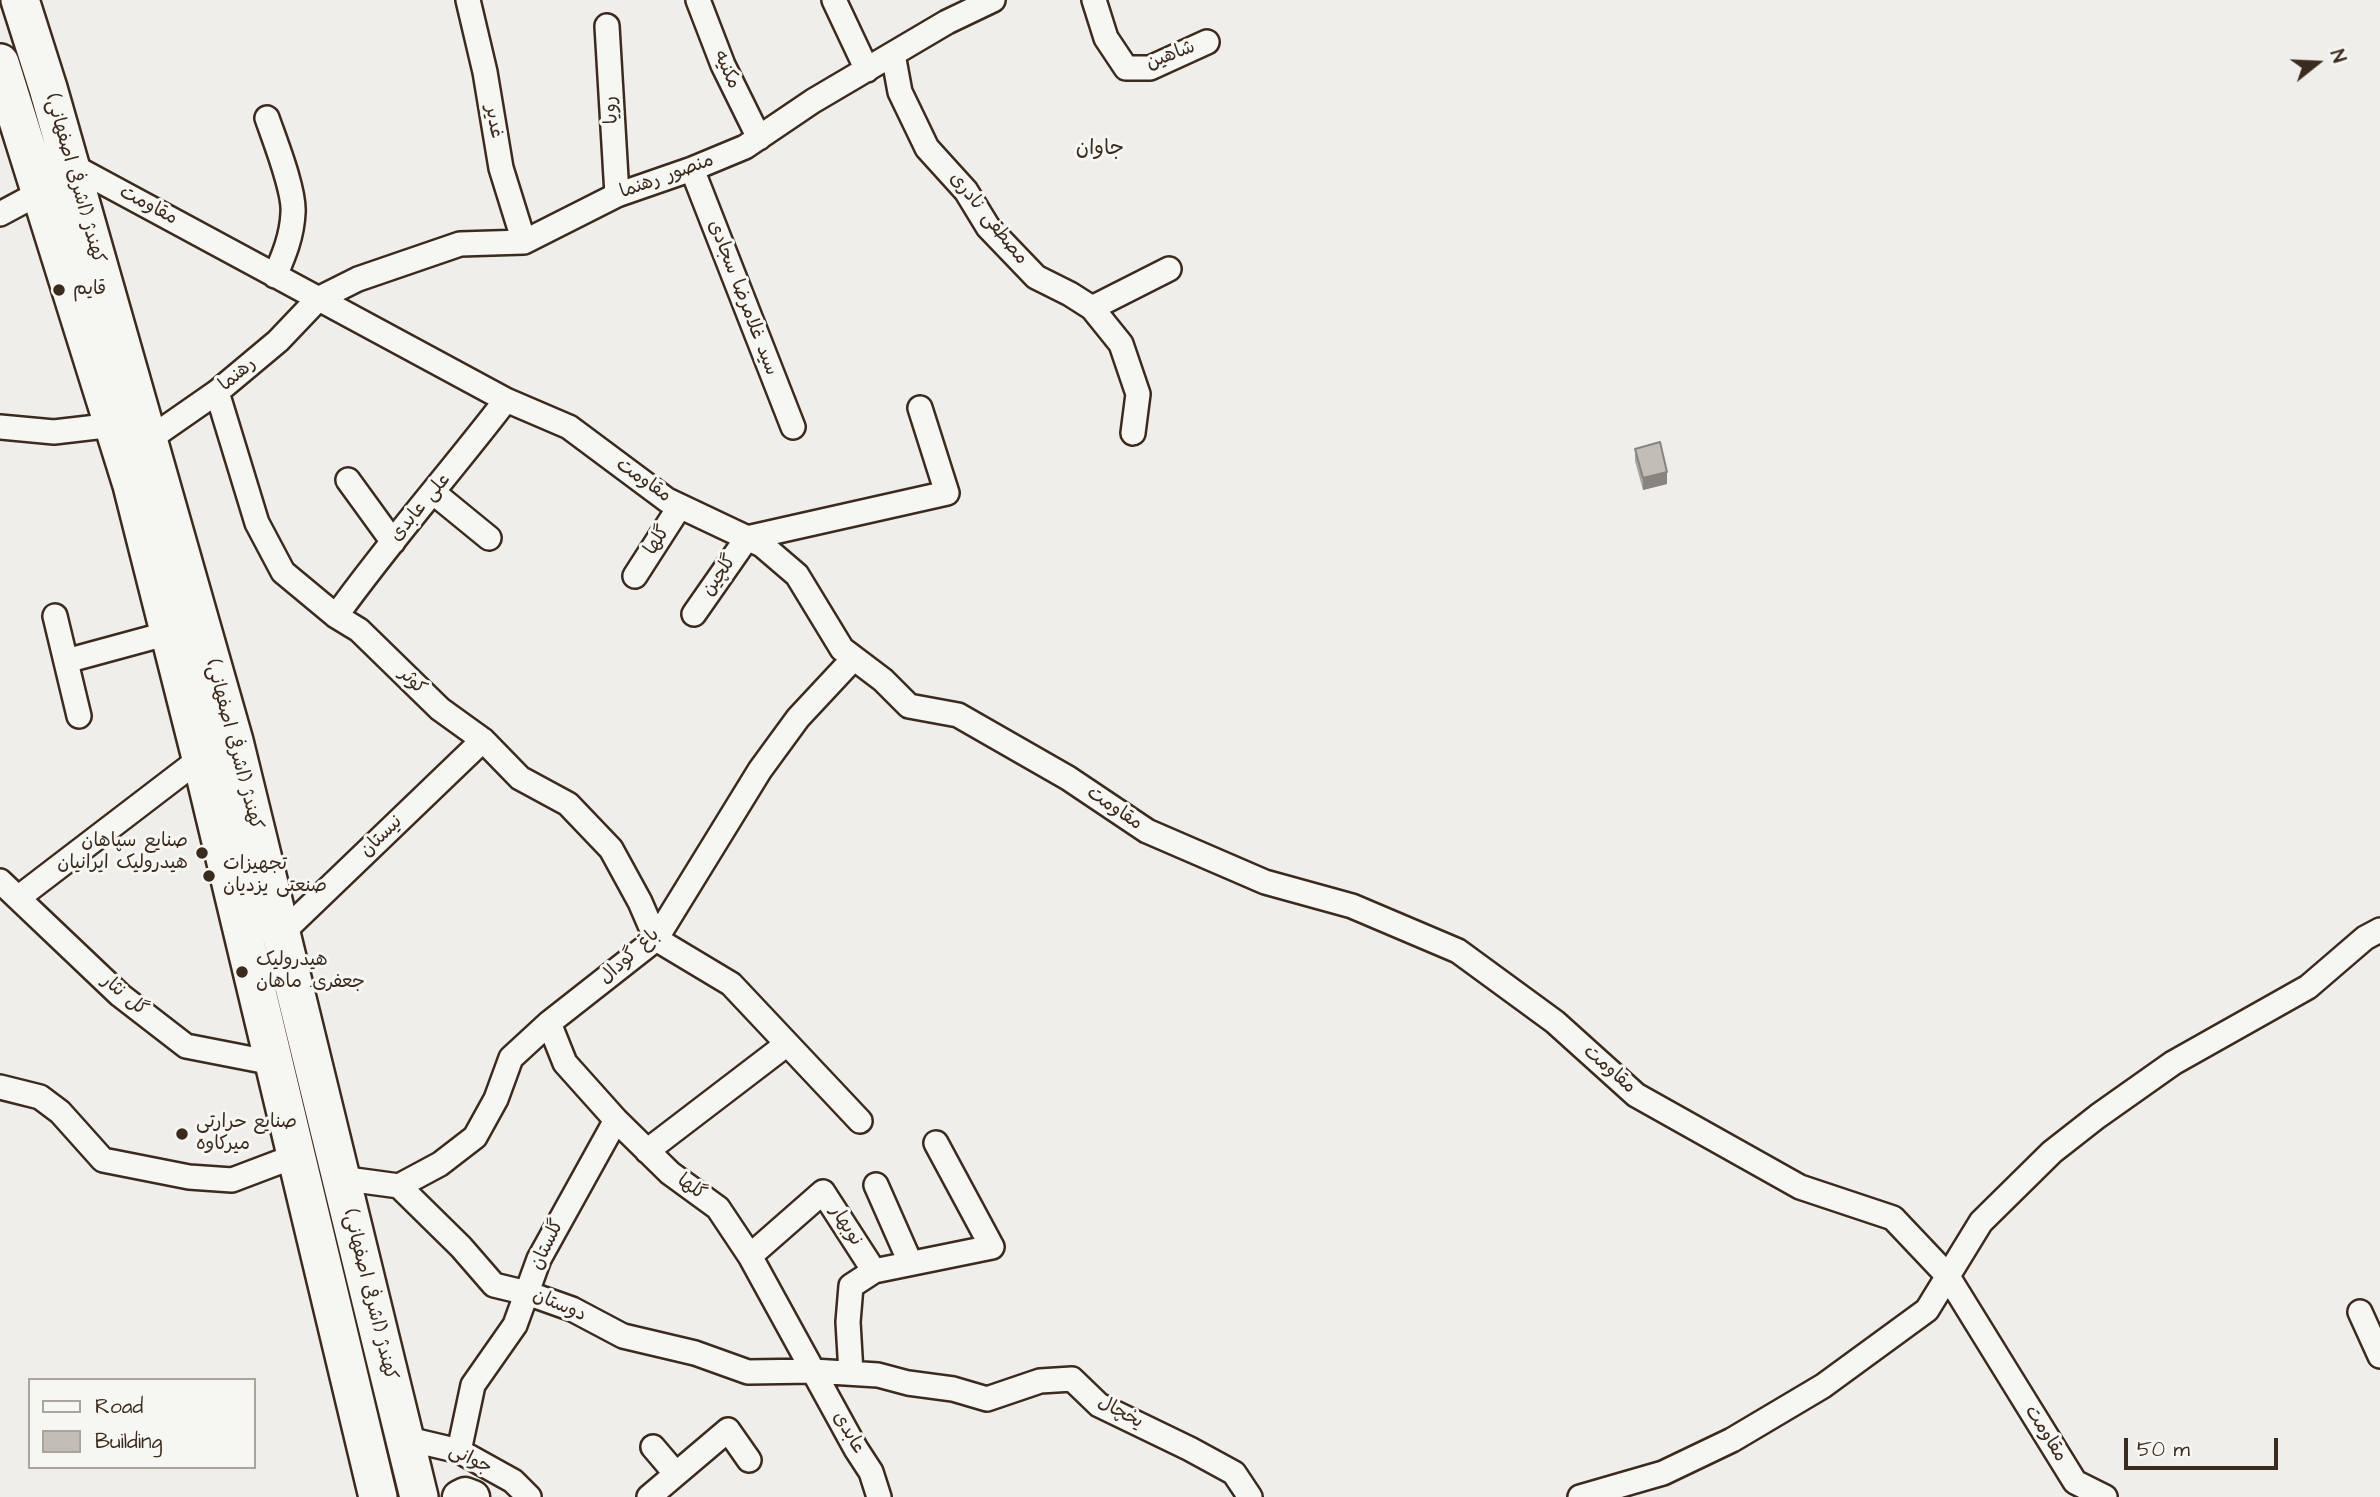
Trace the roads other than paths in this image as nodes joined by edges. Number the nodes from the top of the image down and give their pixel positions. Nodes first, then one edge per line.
1 (20, 0) edge
2 (468, 0) edge
3 (698, 0) edge
4 (834, 0) edge
5 (993, 0) edge
6 (1094, 0) edge
7 (607, 26) dead end
8 (1207, 42) dead end
9 (893, 54) junction
10 (0, 62) edge
11 (867, 69) junction
12 (267, 118) dead end
13 (759, 138) junction
14 (69, 164) junction
15 (692, 169) junction
16 (41, 192) junction
17 (617, 195) junction
18 (0, 215) edge
19 (524, 242) junction
20 (1169, 269) dead end
21 (275, 276) junction
22 (318, 299) junction
23 (1092, 308) junction
24 (218, 392) junction
25 (506, 400) junction
26 (920, 408) dead end
27 (114, 425) junction
28 (0, 427) edge
29 (793, 427) dead end
30 (1133, 433) dead end
31 (148, 440) junction
32 (348, 480) dead end
33 (434, 493) junction
34 (680, 506) junction
35 (489, 538) dead end
36 (747, 538) junction
37 (393, 542) junction
38 (635, 576) dead end
39 (694, 614) dead end
40 (55, 616) dead end
41 (336, 616) junction
42 (185, 626) junction
43 (854, 658) junction
44 (66, 661) junction
45 (188, 705) junction
46 (79, 716) dead end
47 (483, 740) junction
48 (201, 758) junction
49 (265, 871) junction
50 (0, 881) edge
51 (18, 898) junction
52 (2380, 930) edge
53 (280, 935) junction
54 (656, 939) junction
55 (549, 1023) junction
56 (787, 1044) junction
57 (274, 1063) junction
58 (0, 1087) edge
59 (616, 1120) junction
60 (860, 1121) dead end
61 (936, 1143) dead end
62 (647, 1151) junction
63 (298, 1155) junction
64 (340, 1178) junction
65 (876, 1185) dead end
66 (399, 1186) junction
67 (750, 1256) junction
68 (910, 1262) junction
69 (874, 1271) junction
70 (1947, 1275) junction
71 (527, 1293) junction
72 (2360, 1312) dead end
73 (2380, 1356) edge
74 (813, 1371) junction
75 (851, 1373) junction
76 (404, 1438) junction
77 (653, 1447) dead end
78 (459, 1451) junction
79 (749, 1460) dead end
80 (676, 1474) junction
81 (371, 1493) edge
82 (419, 1497) edge
83 (459, 1497) edge
84 (473, 1497) edge
85 (529, 1497) edge
86 (649, 1497) edge
87 (879, 1497) edge
88 (1250, 1497) edge
89 (1580, 1497) edge
90 (2105, 1497) edge

1 - 14 main road, کهندژ (اشرفی اصفهانی)
2 - 19 street, غدیر
3 - 13 street, مکنیه
4 - 11 street
5 - 9 street, منصور رهنما
6 - 8 street, شاهین
7 - 17 street, رویا
9 - 11 street, منصور رهنما
9 - 23 street, مصطفی نادری
10 - 16 main road, کهندژ (اشرفی اصفهانی)
11 - 13 street, منصور رهنما
12 - 21 street
13 - 15 street, منصور رهنما
14 - 21 street, مقاومت
14 - 31 main road, کهندژ (اشرفی اصفهانی)
15 - 17 street, منصور رهنما
15 - 29 street, سید غلامرضا سجادی
16 - 18 street
16 - 27 main road, کهندژ (اشرفی اصفهانی)
17 - 19 street, منصور رهنما
19 - 22 street, منصور رهنما
20 - 23 street
21 - 22 street, مقاومت
22 - 24 street, رهنما
22 - 25 street, مقاومت
23 - 30 street, مصطفی نادری
24 - 31 street, رهنما
24 - 41 street, کوثر
25 - 33 street, علی عابدی
25 - 34 street, مقاومت
26 - 36 street
27 - 28 street
27 - 42 main road, کهندژ (اشرفی اصفهانی)
31 - 42 main road, کهندژ (اشرفی اصفهانی)
32 - 37 street
33 - 35 street
33 - 37 street, علی عابدی
34 - 36 street, مقاومت
34 - 38 street, گلها
36 - 39 street, گلچین
36 - 43 street, مقاومت
37 - 41 street, علی عابدی
40 - 44 street
41 - 47 street, کوثر
42 - 44 street
42 - 45 main road, کهندژ (اشرفی اصفهانی)
42 - 49 main road, کهندژ (اشرفی اصفهانی)
43 - 54 street, باغ گودال
43 - 70 street, مقاومت
44 - 46 street
45 - 48 main road, کهندژ (اشرفی اصفهانی)
45 - 49 main road
47 - 53 street, نیستان
47 - 54 street, کوثر
48 - 51 street
48 - 57 main road, کهندژ (اشرفی اصفهانی)
49 - 53 main road, کهندژ (اشرفی اصفهانی)
50 - 51 street, گل نثار
51 - 57 street, گل نثار
52 - 70 street
53 - 64 main road, کهندژ (اشرفی اصفهانی)
54 - 55 street, باغ گودال
54 - 56 street
55 - 59 street, گلها
55 - 66 street, باغ گودال
56 - 60 street
56 - 62 street
57 - 63 main road, کهندژ (اشرفی اصفهانی)
58 - 63 street
59 - 62 street, گلها
59 - 71 street, گلستان
61 - 68 street
62 - 67 street, گلها
63 - 81 main road, کهندژ (اشرفی اصفهانی)
64 - 66 street
64 - 76 main road, کهندژ (اشرفی اصفهانی)
65 - 68 street
66 - 71 street, دوستان
67 - 69 street, نوبهار
67 - 74 street, گلها
68 - 69 street
69 - 75 street
70 - 89 street
70 - 90 street, مقاومت
71 - 74 street, دوستان
71 - 78 street, گلستان
72 - 73 street
74 - 75 street, یخچال
74 - 87 street, عابدی
75 - 88 street, یخچال
76 - 78 street, جوانی
76 - 82 main road, کهندژ (اشرفی اصفهانی)
77 - 80 street
78 - 85 street, جوانی
79 - 80 street
80 - 86 street
83 - 84 street, جوانی

